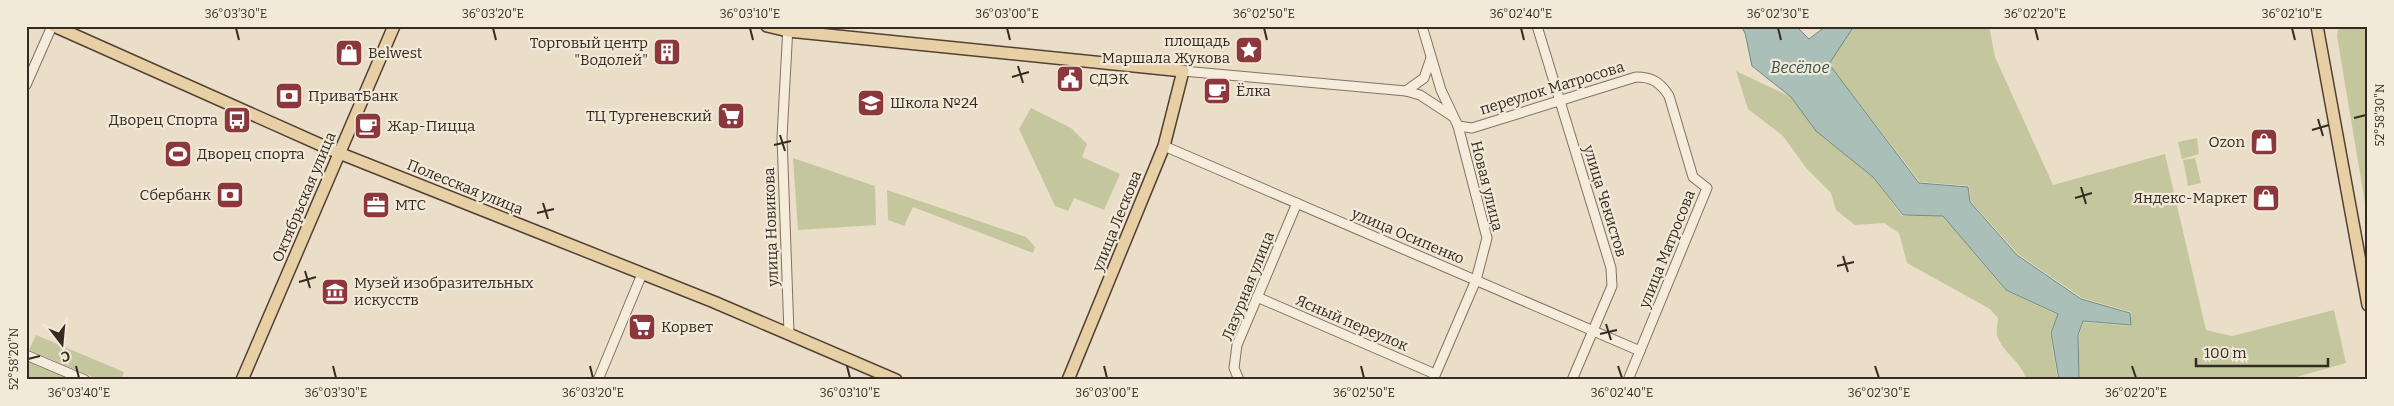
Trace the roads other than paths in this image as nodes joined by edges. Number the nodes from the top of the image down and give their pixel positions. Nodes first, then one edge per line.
1 (53, 26) edge
2 (394, 26) edge
3 (767, 26) edge
4 (1422, 26) edge
5 (1538, 26) edge
6 (2316, 26) edge
7 (788, 28) edge
8 (1431, 57) junction
9 (1183, 71) junction
10 (1654, 80) joint
11 (26, 85) edge
12 (1406, 91) junction
13 (1560, 101) junction
14 (1452, 116) junction
15 (1458, 126) junction
16 (1164, 146) junction
17 (339, 153) junction
18 (1297, 203) junction
19 (642, 274) junction
20 (1476, 280) junction
21 (1257, 297) junction
22 (2368, 305) edge
23 (1592, 330) junction
24 (789, 333) junction
25 (1640, 351) junction
26 (26, 355) edge
27 (1434, 377) edge
28 (85, 380) edge
29 (242, 380) edge
30 (598, 380) edge
31 (896, 380) edge
32 (1068, 380) edge
33 (1239, 380) edge
34 (1572, 380) edge
35 (1628, 380) edge

1 - 11 street
1 - 17 main road, Полесская улица
2 - 17 main road, Октябрьская улица
3 - 7 main road
4 - 8 street, Новая улица
5 - 13 street, улица Чекистов
6 - 22 main road
7 - 9 main road
7 - 24 street, улица Новикова
8 - 12 street
8 - 14 street, Новая улица
9 - 12 street
9 - 16 main road, улица Лескова
10 - 13 street, переулок Матросова
10 - 25 street, улица Матросова
12 - 14 street
13 - 15 street, переулок Матросова
13 - 23 street, улица Чекистов
14 - 15 street, Новая улица
15 - 20 street, Новая улица
16 - 18 street, улица Осипенко
16 - 32 main road, улица Лескова
17 - 19 main road, Полесская улица
17 - 29 main road, Октябрьская улица
18 - 20 street, улица Осипенко
18 - 21 street, Лазурная улица
19 - 24 main road, Полесская улица
19 - 30 street
20 - 23 street, улица Осипенко
20 - 27 street, Новая улица
21 - 27 street, Ясный переулок
21 - 33 street, Лазурная улица
23 - 25 street, улица Осипенко
23 - 34 street, улица Чекистов
24 - 31 main road, Полесская улица
25 - 35 street, улица Матросова
26 - 28 street

